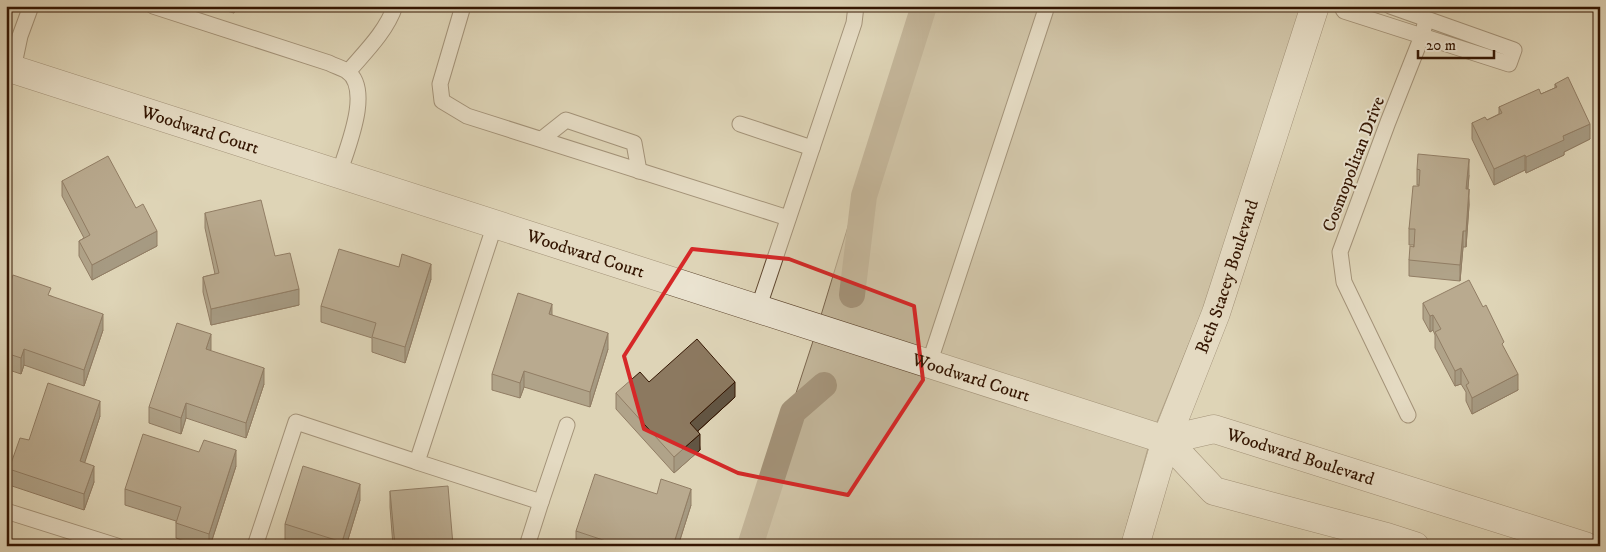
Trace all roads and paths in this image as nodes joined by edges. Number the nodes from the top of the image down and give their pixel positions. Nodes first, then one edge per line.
1 (31, 6) edge
2 (153, 6) edge
3 (395, 6) edge
4 (463, 6) edge
5 (856, 6) edge
6 (1047, 6) edge
7 (1315, 6) edge
8 (1342, 6) edge
9 (1390, 6) edge
10 (1426, 20) junction
11 (1422, 36) junction
12 (348, 72) junction
13 (8, 76) edge
14 (740, 124) dead end
15 (542, 139) junction
16 (812, 148) junction
17 (639, 171) junction
18 (339, 174) junction
19 (788, 218) junction
20 (495, 224) junction
21 (758, 309) junction
22 (929, 364) junction
23 (1408, 415) dead end
24 (567, 425) dead end
25 (1166, 440) junction
26 (417, 462) junction
27 (541, 502) junction
28 (6, 511) edge
29 (117, 546) edge
30 (255, 546) edge
31 (527, 546) edge
32 (1135, 546) edge
33 (1415, 546) edge
34 (1584, 546) edge

1 - 13 lane
2 - 12 lane
3 - 12 lane
4 - 15 lane
5 - 16 lane
6 - 22 lane
7 - 25 street, Beth Stacey Boulevard
8 - 11 lane
9 - 10 lane
10 - 11 lane, Cosmopolitan Drive
10 - 11 lane
11 - 23 lane, Cosmopolitan Drive
12 - 18 lane
13 - 18 street, Woodward Court
14 - 16 lane
15 - 17 lane
15 - 17 lane
16 - 19 lane
17 - 19 lane
18 - 20 street, Woodward Court
19 - 21 lane
20 - 21 street, Woodward Court
20 - 26 lane
21 - 22 street, Woodward Court
22 - 25 street, Woodward Court
24 - 27 lane
25 - 32 street, Beth Stacey Boulevard
25 - 33 street
25 - 34 street, Woodward Boulevard
26 - 27 lane
26 - 30 lane
27 - 31 lane
28 - 29 lane

